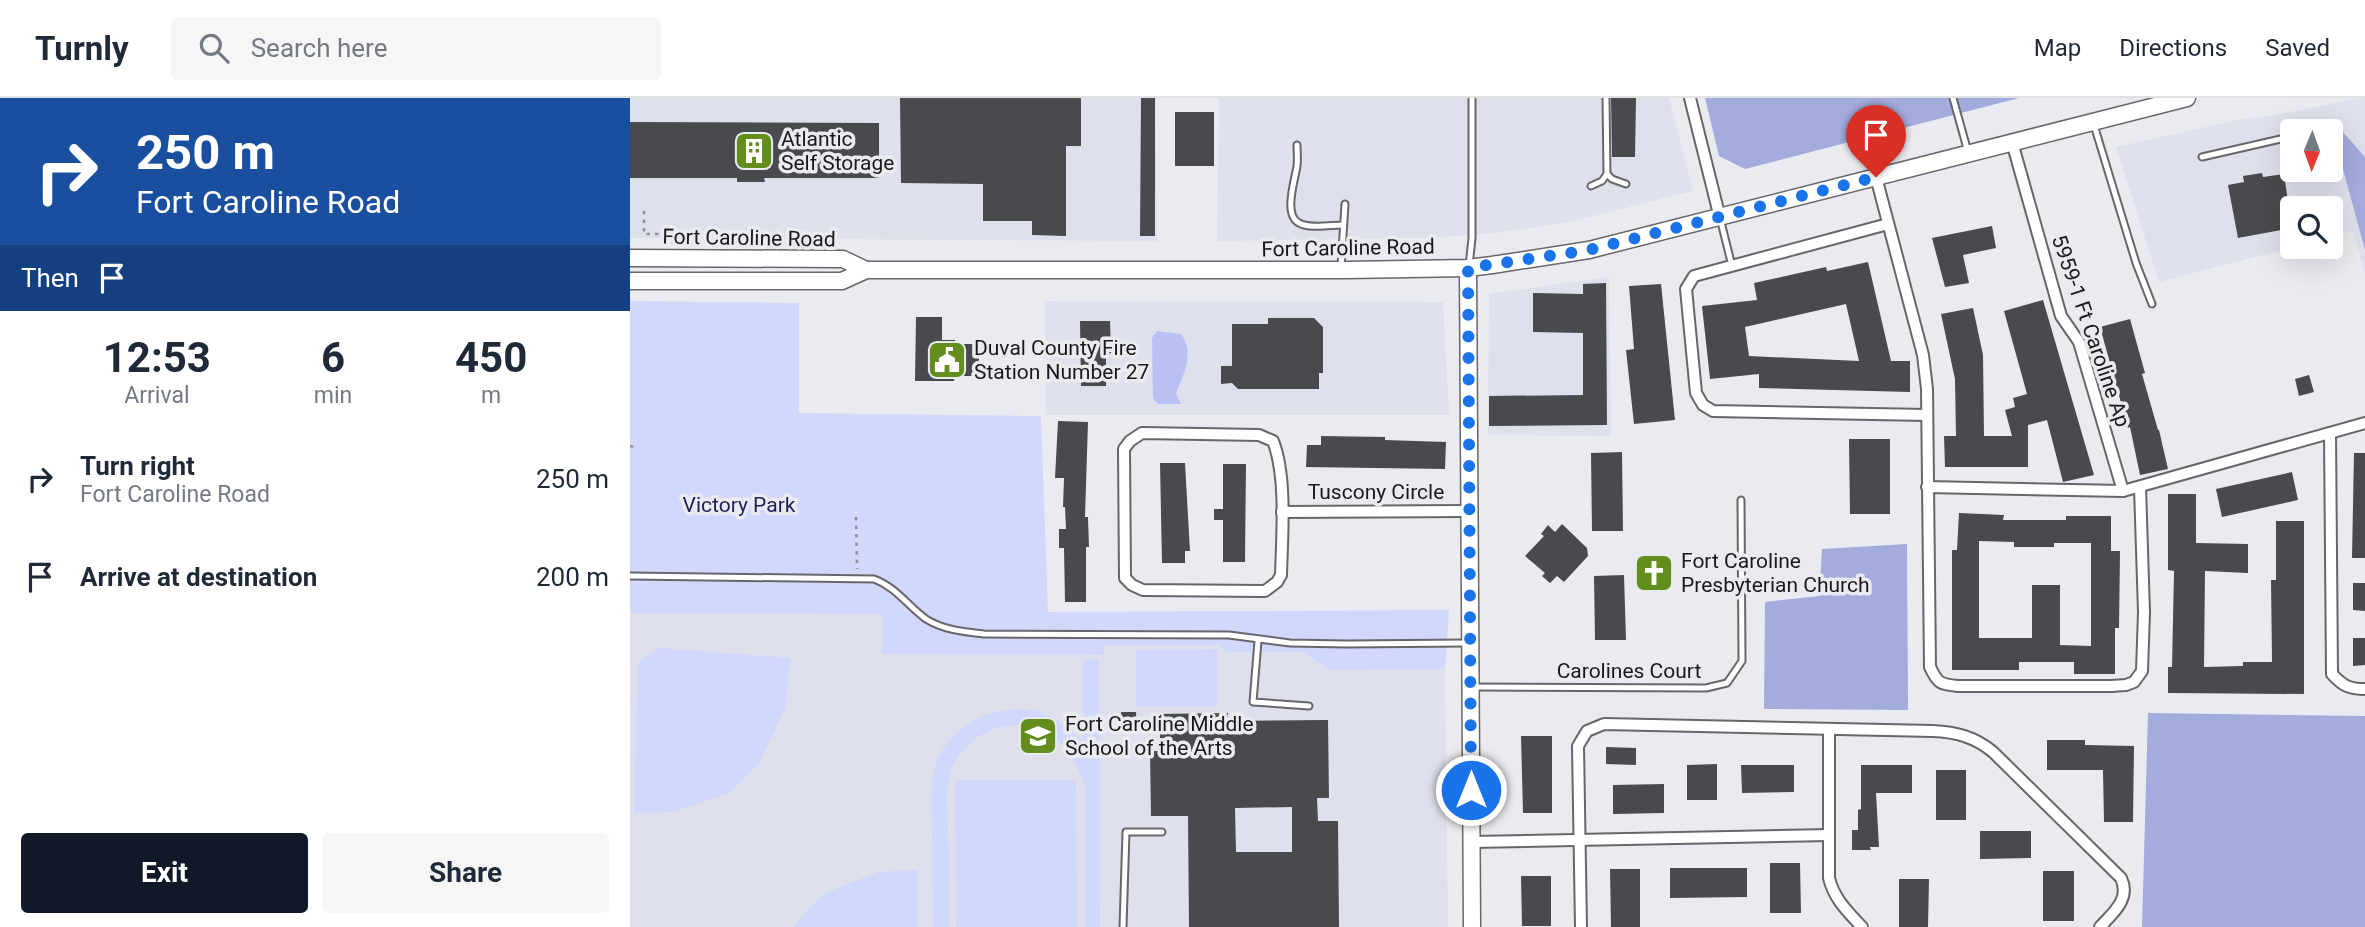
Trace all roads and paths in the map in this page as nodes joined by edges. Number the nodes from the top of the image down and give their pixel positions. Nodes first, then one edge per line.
1 (1472, 98) edge
2 (1606, 98) edge
3 (1690, 98) edge
4 (1953, 98) edge
5 (2187, 98) edge
6 (2093, 122) junction
7 (2280, 139) edge
8 (2012, 142) junction
9 (1297, 145) dead end
10 (1968, 153) junction
11 (2202, 157) dead end
12 (1607, 174) junction
13 (1876, 177) junction
14 (1626, 184) dead end
15 (1591, 186) dead end
16 (1345, 204) dead end
17 (644, 211) dead end
18 (1720, 218) junction
19 (1888, 224) junction
20 (1343, 225) junction
21 (673, 244) dead end
22 (630, 258) edge
23 (1732, 266) junction
24 (1468, 268) junction
25 (866, 270) junction
26 (1341, 270) junction
27 (630, 281) edge
28 (2152, 304) dead end
29 (1927, 415) junction
30 (2365, 423) edge
31 (2330, 433) junction
32 (1927, 487) junction
33 (2140, 487) junction
34 (2123, 491) junction
35 (1741, 500) dead end
36 (1469, 511) junction
37 (1282, 512) junction
38 (856, 517) dead end
39 (630, 576) edge
40 (857, 579) junction
41 (1258, 640) junction
42 (1470, 643) junction
43 (1470, 687) junction
44 (2365, 689) edge
45 (1309, 706) dead end
46 (1829, 730) junction
47 (1162, 832) dead end
48 (1829, 835) junction
49 (1579, 838) junction
50 (1472, 842) junction
51 (1123, 927) edge
52 (1472, 927) edge
53 (1581, 927) edge
54 (1862, 927) edge
55 (2100, 927) edge

1 - 24 lane
2 - 12 lane
3 - 18 street
4 - 10 lane
5 - 6 street, Fort Caroline Road
6 - 8 street, Fort Caroline Road
6 - 28 lane
7 - 11 lane
8 - 10 street, Fort Caroline Road
8 - 34 street, 5959-1 Ft Caroline Ap
9 - 20 lane
10 - 13 street, Fort Caroline Road
12 - 14 lane
12 - 15 lane
13 - 18 street, Fort Caroline Road
13 - 19 street
16 - 20 lane
17 - 21 path
18 - 23 lane
18 - 24 street, Fort Caroline Road
19 - 23 street
19 - 29 street
20 - 26 lane
22 - 25 street, Fort Caroline Road
23 - 29 street
24 - 26 street, Fort Caroline Road
24 - 36 street
25 - 26 street, Fort Caroline Road
25 - 27 street, Fort Caroline Road
29 - 32 street
30 - 31 street
31 - 33 street
31 - 44 street
32 - 33 street
32 - 34 street
33 - 34 street
35 - 43 lane, Carolines Court
36 - 37 street, Tuscony Circle
36 - 42 street
37 - 37 street, Tuscony Circle
38 - 40 path
39 - 40 lane
40 - 41 lane
41 - 42 lane
41 - 45 lane
42 - 43 street
43 - 50 street
46 - 48 street
46 - 49 street
46 - 55 street
47 - 51 lane
48 - 49 street
48 - 54 street
49 - 50 street
49 - 53 street
50 - 52 street

